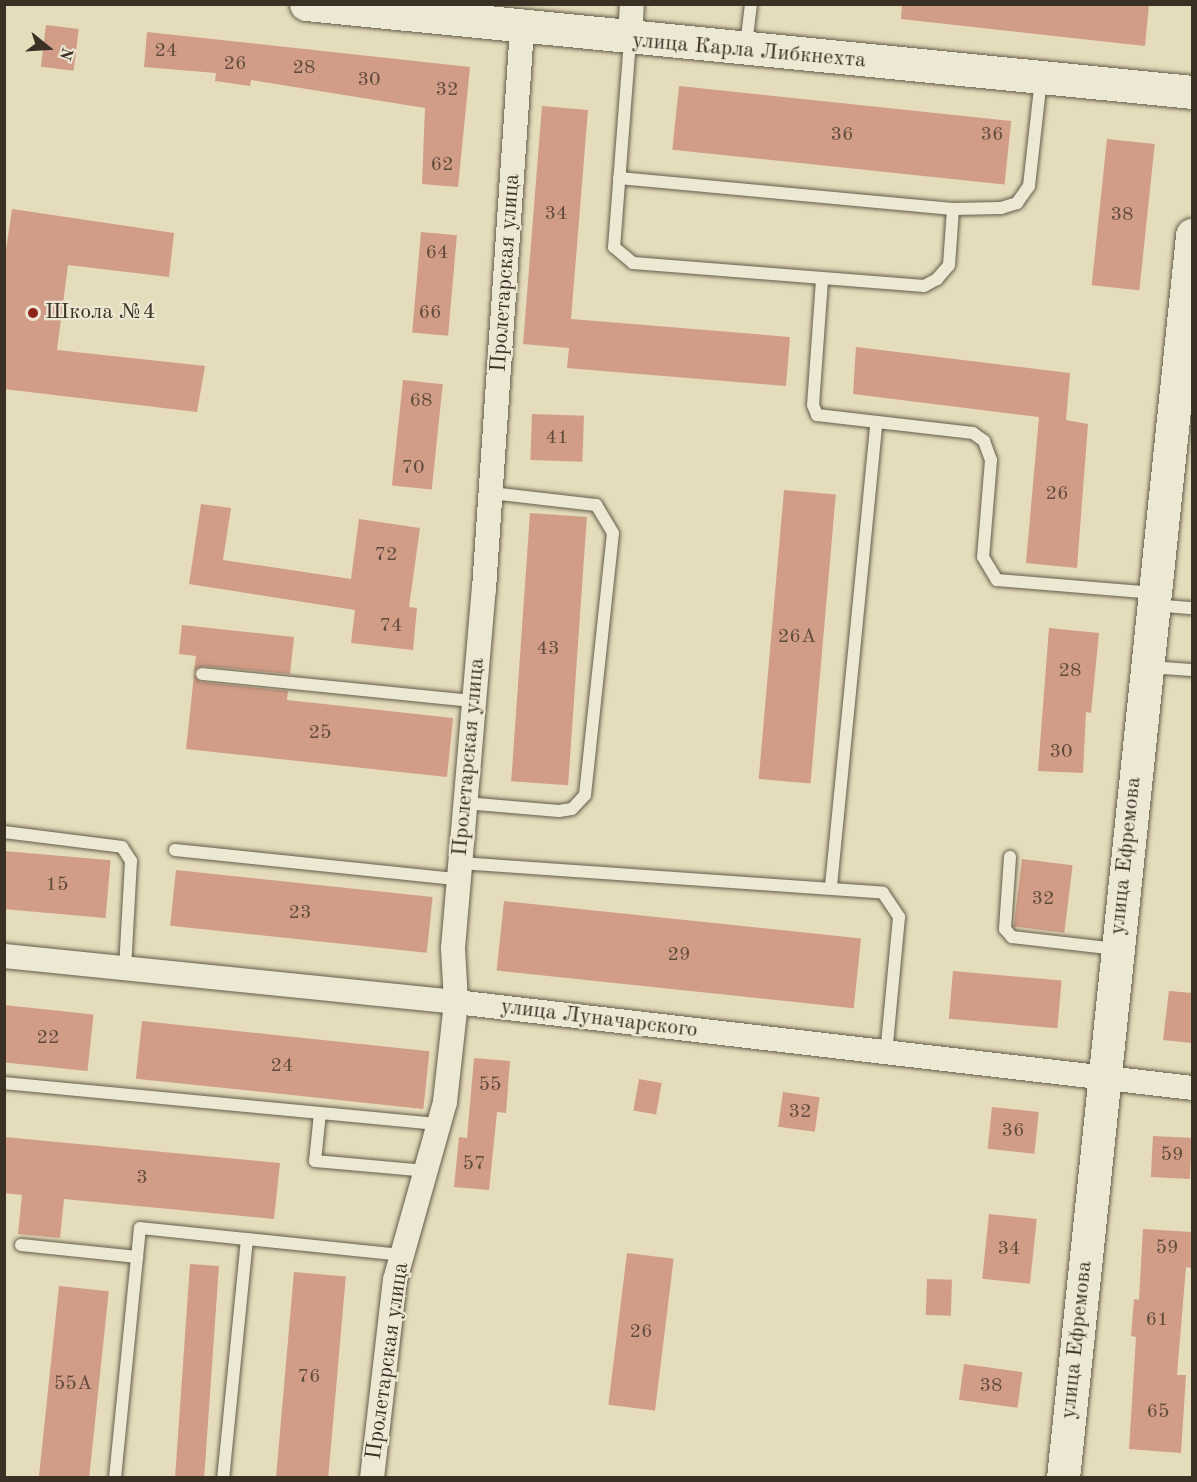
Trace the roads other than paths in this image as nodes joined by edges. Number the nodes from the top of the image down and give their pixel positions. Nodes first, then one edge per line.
1 (306, 4) edge
2 (632, 4) edge
3 (751, 4) edge
4 (354, 7) edge
5 (522, 29) junction
6 (630, 40) junction
7 (746, 51) junction
8 (1041, 78) junction
9 (1192, 92) edge
10 (619, 178) junction
11 (953, 209) junction
12 (1192, 235) edge
13 (822, 280) junction
14 (876, 425) junction
15 (491, 493) junction
16 (1153, 599) junction
17 (1192, 608) edge
18 (1146, 667) junction
19 (1192, 670) edge
20 (202, 674) dead end
21 (474, 701) junction
22 (465, 803) junction
23 (4, 832) edge
24 (175, 850) dead end
25 (1010, 857) dead end
26 (459, 871) junction
27 (831, 886) junction
28 (1116, 949) junction
29 (4, 956) edge
30 (125, 969) junction
31 (456, 1002) junction
32 (886, 1054) junction
33 (1102, 1080) junction
34 (4, 1083) edge
35 (1192, 1088) edge
36 (320, 1113) junction
37 (439, 1124) junction
38 (426, 1171) junction
39 (248, 1239) junction
40 (21, 1245) dead end
41 (403, 1255) junction
42 (137, 1257) junction
43 (115, 1478) edge
44 (223, 1478) edge
45 (372, 1478) edge
46 (1063, 1478) edge

1 - 4 main road, улица Карла Либкнехта
2 - 6 street
3 - 7 lane
4 - 5 main road, улица Карла Либкнехта
5 - 6 main road, улица Карла Либкнехта
5 - 15 street, Пролетарская улица
6 - 7 main road, улица Карла Либкнехта
6 - 10 lane
7 - 8 main road, улица Карла Либкнехта
8 - 9 main road, улица Карла Либкнехта
8 - 11 lane
10 - 11 lane
10 - 13 lane
11 - 13 lane
12 - 16 main road, улица Ефремова
13 - 14 lane
14 - 16 lane
14 - 27 lane
15 - 21 street, Пролетарская улица
15 - 22 lane
16 - 17 lane
16 - 18 main road, улица Ефремова
18 - 19 lane
18 - 28 main road, улица Ефремова
20 - 21 lane
21 - 22 street, Пролетарская улица
22 - 26 street, Пролетарская улица
23 - 30 lane
24 - 26 lane
25 - 28 lane
26 - 27 lane
26 - 31 street, Пролетарская улица
27 - 32 lane
28 - 33 main road, улица Ефремова
29 - 30 street, улица Луначарского
30 - 31 street, улица Луначарского
31 - 32 street, улица Луначарского
31 - 37 street, Пролетарская улица
32 - 33 street, улица Луначарского
33 - 35 street, улица Луначарского
33 - 46 main road, улица Ефремова
34 - 36 lane
36 - 37 lane
36 - 38 lane
37 - 38 street, Пролетарская улица
38 - 41 street, Пролетарская улица
39 - 41 lane
39 - 42 lane
39 - 44 lane
40 - 42 lane
41 - 45 street, Пролетарская улица
42 - 43 lane

